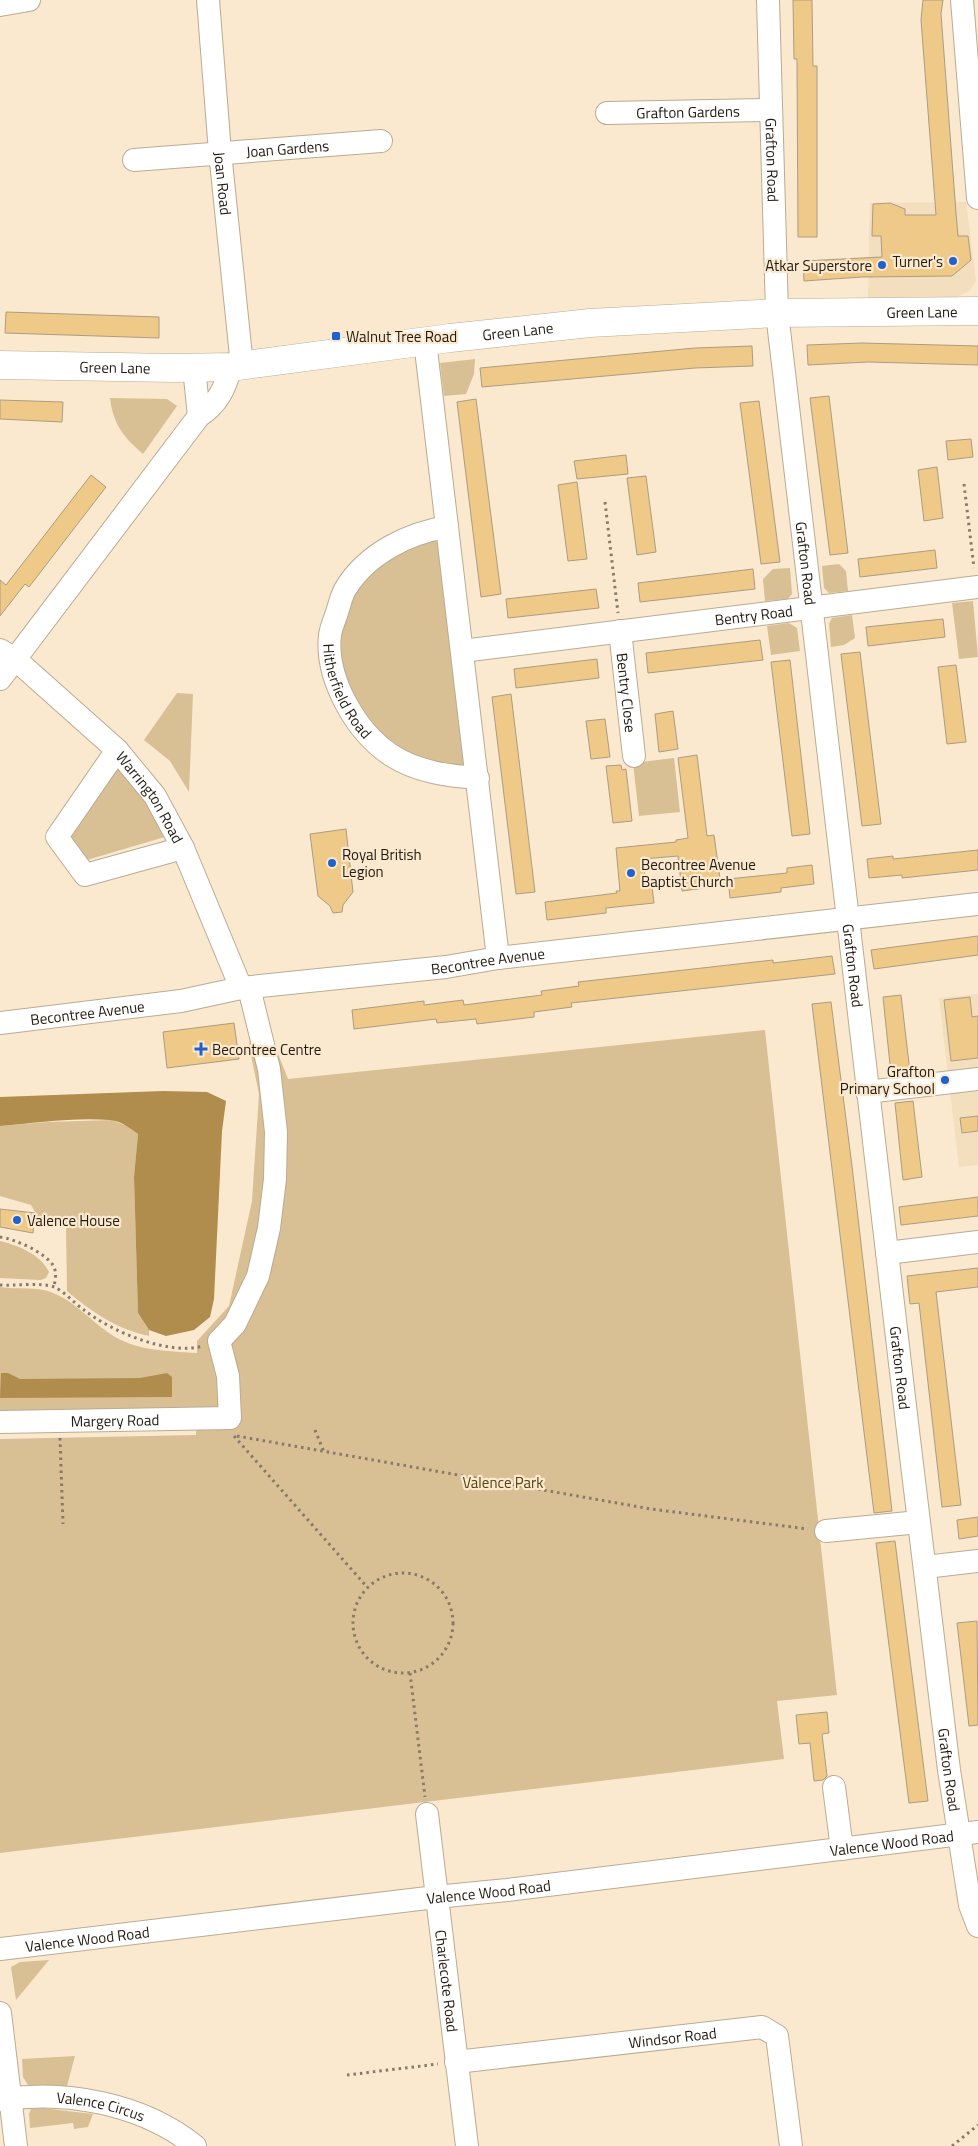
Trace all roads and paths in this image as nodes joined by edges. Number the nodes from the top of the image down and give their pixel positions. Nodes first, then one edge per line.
1 (29, 0) edge
2 (208, 0) edge
3 (768, 0) edge
4 (962, 0) edge
5 (0, 5) edge
6 (770, 110) junction
7 (607, 113) dead end
8 (975, 126) edge
9 (381, 140) dead end
10 (220, 152) junction
11 (134, 160) dead end
12 (978, 198) edge
13 (978, 311) edge
14 (776, 313) junction
15 (425, 341) junction
16 (0, 365) edge
17 (237, 366) junction
18 (194, 368) junction
19 (199, 416) junction
20 (964, 484) dead end
21 (605, 502) dead end
22 (446, 527) junction
23 (977, 587) edge
24 (811, 609) junction
25 (620, 631) junction
26 (462, 651) junction
27 (7, 655) edge
28 (0, 679) edge
29 (117, 750) junction
30 (634, 756) dead end
31 (478, 778) junction
32 (183, 848) junction
33 (978, 904) edge
34 (847, 918) junction
35 (498, 958) junction
36 (245, 988) junction
37 (0, 1023) edge
38 (978, 1079) edge
39 (867, 1092) junction
40 (0, 1237) edge
41 (978, 1242) edge
42 (887, 1253) junction
43 (0, 1285) edge
44 (54, 1287) junction
45 (218, 1341) junction
46 (59, 1420) junction
47 (0, 1422) edge
48 (232, 1427) junction
49 (315, 1430) dead end
50 (324, 1452) junction
51 (919, 1522) junction
52 (63, 1524) dead end
53 (826, 1531) joint
54 (978, 1561) edge
55 (925, 1567) junction
56 (367, 1587) junction
57 (410, 1673) junction
58 (834, 1787) dead end
59 (427, 1814) joint
60 (968, 1833) edge
61 (842, 1849) junction
62 (436, 1897) junction
63 (978, 1926) edge
64 (0, 1949) edge
65 (0, 2013) edge
66 (456, 2062) junction
67 (347, 2075) dead end
68 (5, 2099) edge
69 (978, 2125) edge
70 (16, 2146) edge
71 (195, 2146) edge
72 (466, 2146) edge
73 (792, 2146) edge
74 (952, 2146) edge

1 - 5 street
2 - 10 street, Joan Road
3 - 6 street, Grafton Road
4 - 8 street
6 - 7 street, Grafton Gardens
6 - 14 street, Grafton Road
8 - 12 street
9 - 10 street, Joan Gardens
10 - 11 street, Joan Gardens
10 - 17 street, Joan Road
13 - 14 main road, Green Lane
14 - 15 main road, Green Lane
14 - 24 street, Grafton Road
15 - 17 main road, Green Lane
15 - 22 street
16 - 18 main road, Green Lane
17 - 18 main road, Green Lane
17 - 19 street
18 - 19 street
19 - 27 street
20 - 23 path
21 - 25 path
22 - 26 street
22 - 31 street, Hitherfield Road
23 - 24 street, Bentry Road
24 - 25 street, Bentry Road
24 - 34 street, Grafton Road
25 - 26 street, Bentry Road
25 - 30 street, Bentry Close
26 - 31 street
27 - 28 street
27 - 29 street, Warrington Road
29 - 32 street, Warrington Road
29 - 32 street
31 - 35 street
32 - 36 street, Warrington Road
33 - 34 street, Becontree Avenue
34 - 35 street, Becontree Avenue
34 - 39 street, Grafton Road
35 - 36 street, Becontree Avenue
36 - 37 street, Becontree Avenue
36 - 45 street, Warrington Road
38 - 39 street
39 - 42 street, Grafton Road
40 - 44 path
41 - 42 street
42 - 51 street, Grafton Road
43 - 44 path
44 - 45 path
45 - 48 street
46 - 47 street, Margery Road
46 - 48 street, Margery Road
46 - 52 path
48 - 50 path
48 - 56 path
49 - 50 path
50 - 53 path
51 - 53 street
51 - 55 street, Grafton Road
54 - 55 street
55 - 60 street, Grafton Road
56 - 57 path
56 - 57 path
57 - 59 path
58 - 61 street
59 - 62 street, Charlecote Road
60 - 61 street, Valence Wood Road
60 - 63 street, Grafton Road
61 - 62 street, Valence Wood Road
62 - 64 street, Valence Wood Road
62 - 66 street, Charlecote Road
65 - 68 street
66 - 67 path
66 - 72 street, Charlecote Road
66 - 73 street, Windsor Road
68 - 70 street
68 - 71 street, Valence Circus
69 - 74 path

